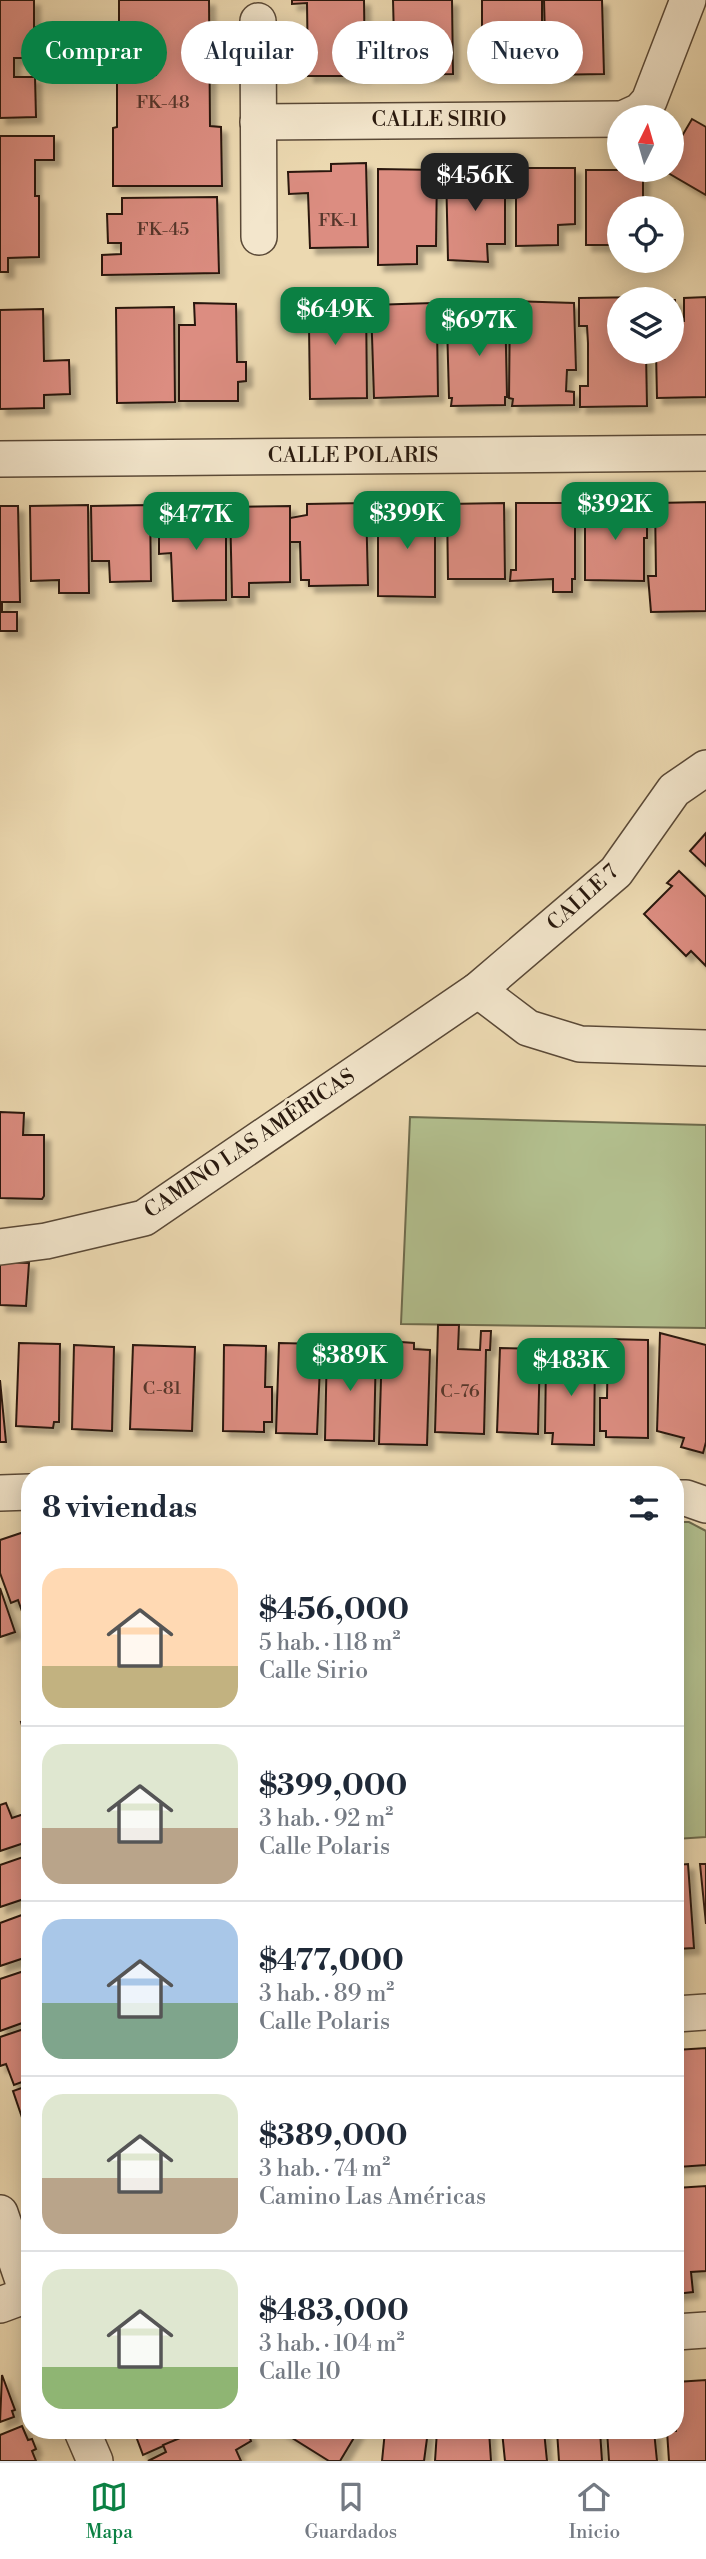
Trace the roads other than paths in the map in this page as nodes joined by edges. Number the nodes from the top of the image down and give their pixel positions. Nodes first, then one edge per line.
1 (688, 0) edge
2 (258, 84) edge
3 (645, 105) edge
4 (607, 118) edge
5 (258, 121) junction
6 (259, 237) dead end
7 (706, 453) edge
8 (0, 459) edge
9 (706, 768) edge
10 (478, 990) junction
11 (706, 1048) edge
12 (0, 1247) edge
13 (21, 1492) edge
14 (0, 1493) edge
15 (684, 1498) edge
16 (706, 1505) edge
17 (706, 2012) edge
18 (684, 2013) edge
19 (0, 2213) edge
20 (19, 2300) edge
21 (706, 2330) edge
22 (684, 2331) edge
23 (85, 2439) edge
24 (95, 2461) edge

1 - 3 street
2 - 5 street
4 - 5 street, CALLE SIRIO
5 - 6 street
7 - 8 street, CALLE POLARIS
9 - 10 street, CALLE 7
10 - 11 street
10 - 12 street, CAMINO LAS AMÉRICAS
13 - 14 street
15 - 16 street
17 - 18 street
19 - 20 street
21 - 22 street
23 - 24 street

